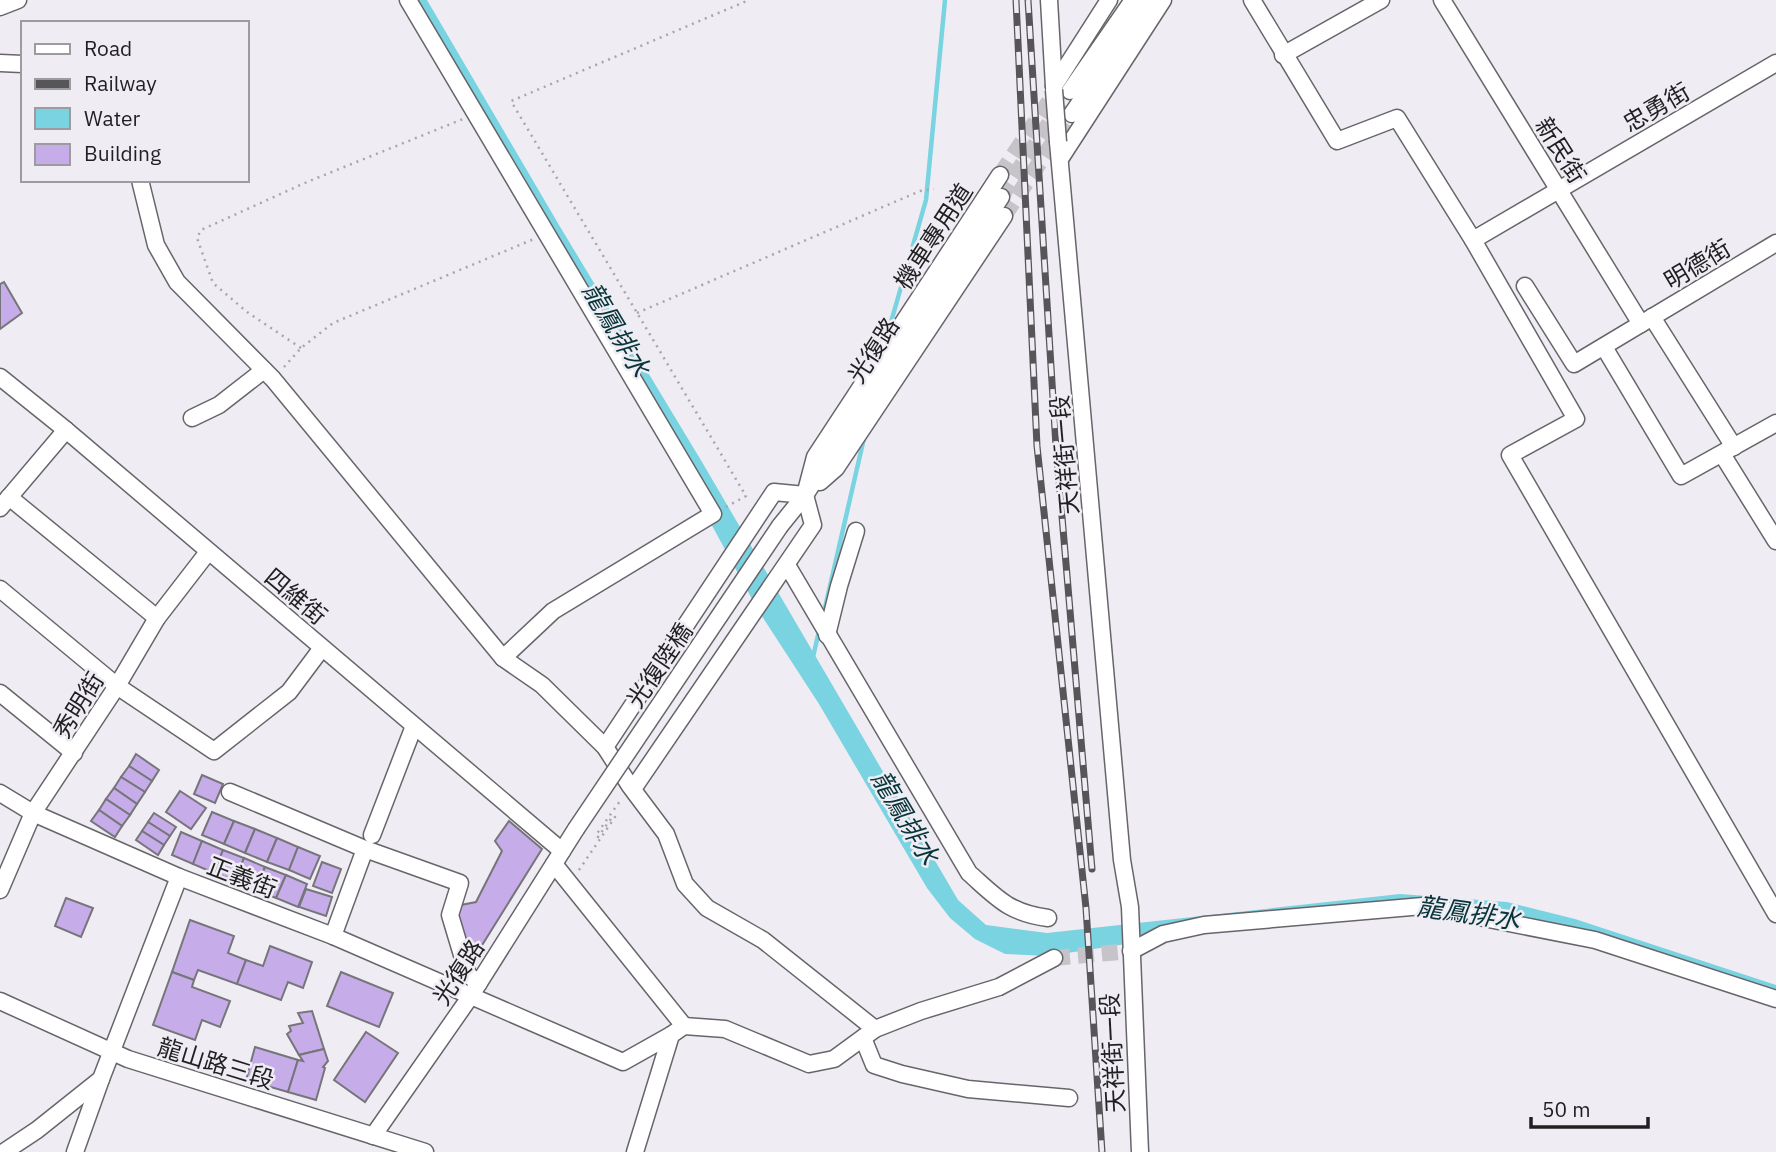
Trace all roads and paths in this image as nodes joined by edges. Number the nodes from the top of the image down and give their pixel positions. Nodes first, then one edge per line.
1 (18, 0) edge
2 (408, 0) edge
3 (749, 0) edge
4 (1049, 0) edge
5 (1109, 0) edge
6 (1118, 0) edge
7 (1133, 0) edge
8 (1149, 0) edge
9 (1163, 0) edge
10 (1252, 0) edge
11 (1381, 0) edge
12 (1442, 0) edge
13 (0, 7) edge
14 (1283, 55) junction
15 (0, 63) edge
16 (1776, 63) edge
17 (21, 64) edge
18 (1067, 74) tunnel mouth
19 (1059, 89) junction
20 (476, 114) junction
21 (1072, 114) tunnel mouth
22 (1059, 150) junction
23 (1000, 175) tunnel mouth
24 (140, 182) edge
25 (934, 189) dead end
26 (1559, 190) junction
27 (1001, 197) tunnel mouth
28 (1004, 216) tunnel mouth
29 (546, 233) junction
30 (1473, 240) junction
31 (1776, 243) edge
32 (1525, 286) dead end
33 (637, 313) junction
34 (1647, 321) junction
35 (1604, 347) junction
36 (301, 348) junction
37 (269, 375) junction
38 (0, 377) edge
39 (192, 418) dead end
40 (1776, 423) edge
41 (66, 430) junction
42 (1728, 450) junction
43 (805, 495) junction
44 (5, 502) edge
45 (719, 511) dead end
46 (780, 526) joint
47 (856, 531) dead end
48 (1776, 541) edge
49 (208, 552) junction
50 (784, 569) junction
51 (0, 589) edge
52 (157, 618) junction
53 (827, 635) junction
54 (322, 648) junction
55 (503, 658) junction
56 (117, 686) junction
57 (0, 693) edge
58 (414, 726) junction
59 (605, 747) junction
60 (74, 753) junction
61 (631, 788) junction
62 (230, 792) dead end
63 (0, 793) edge
64 (33, 813) junction
65 (576, 829) joint
66 (368, 842) junction
67 (558, 858) junction
68 (180, 877) junction
69 (570, 884) junction
70 (0, 890) edge
71 (1776, 914) edge
72 (1048, 918) dead end
73 (332, 936) junction
74 (1131, 951) junction
75 (1054, 958) tunnel mouth
76 (474, 990) junction
77 (1776, 999) edge
78 (0, 1000) edge
79 (677, 1030) junction
80 (869, 1034) junction
81 (112, 1054) junction
82 (101, 1079) junction
83 (1069, 1098) dead end
84 (373, 1136) junction
85 (4, 1152) edge
86 (75, 1152) edge
87 (425, 1152) edge
88 (635, 1152) edge
89 (1140, 1152) edge

1 - 13 street
2 - 20 street
3 - 33 path
4 - 19 street, 天祥街一段
5 - 19 street
6 - 18 street
7 - 19 street
8 - 21 street
9 - 22 street
10 - 14 street
11 - 14 street
12 - 26 street, 新民街
14 - 30 street
15 - 17 street
16 - 26 street, 忠勇街
19 - 22 street, 天祥街一段, bridge
20 - 29 street
20 - 36 path
22 - 74 street, 天祥街一段
23 - 43 street, 機車專用道
24 - 37 street
25 - 33 path
26 - 30 street, 忠勇街
26 - 34 street, 新民街
27 - 43 street, 光復路
28 - 43 street, 機車專用道
29 - 36 path
29 - 55 street
30 - 71 street
31 - 34 street, 明德街
32 - 35 street, 明德街
33 - 45 path
34 - 35 street, 明德街
34 - 42 street, 新民街
35 - 42 street
36 - 37 path
37 - 39 street
37 - 55 street
38 - 41 street, 四維街
40 - 42 street
41 - 44 street
41 - 49 street, 四維街
42 - 48 street, 新民街
43 - 46 street, 光復路
43 - 50 street
43 - 59 street
44 - 52 street
46 - 65 street, 光復陸橋, bridge
47 - 53 street
49 - 52 street, 秀明街
49 - 54 street, 四維街
50 - 53 street
50 - 61 street
51 - 56 street
52 - 56 street, 秀明街
53 - 72 street
54 - 56 street
54 - 58 street, 四維街
55 - 59 street
56 - 60 street, 秀明街
57 - 60 street
58 - 66 street
58 - 67 street, 四維街
59 - 61 street
60 - 64 street, 秀明街
61 - 69 path
61 - 80 street
62 - 66 street
63 - 64 street, 正義街
64 - 68 street, 正義街
64 - 70 street, 秀明街
65 - 67 street, 光復路
66 - 73 street
66 - 76 street
67 - 69 street, 四維街
67 - 76 street, 光復路
68 - 73 street, 正義街
68 - 81 street
69 - 79 street, 四維街
73 - 76 street, 正義街
74 - 77 street
74 - 89 street, 天祥街一段
75 - 80 street
76 - 79 street, 正義街
76 - 84 street, 光復路
78 - 81 street, 龍山路三段
79 - 80 street
79 - 88 street
80 - 83 street
81 - 82 street
81 - 84 street, 龍山路三段
82 - 85 street
82 - 86 street
84 - 87 street, 龍山路三段

